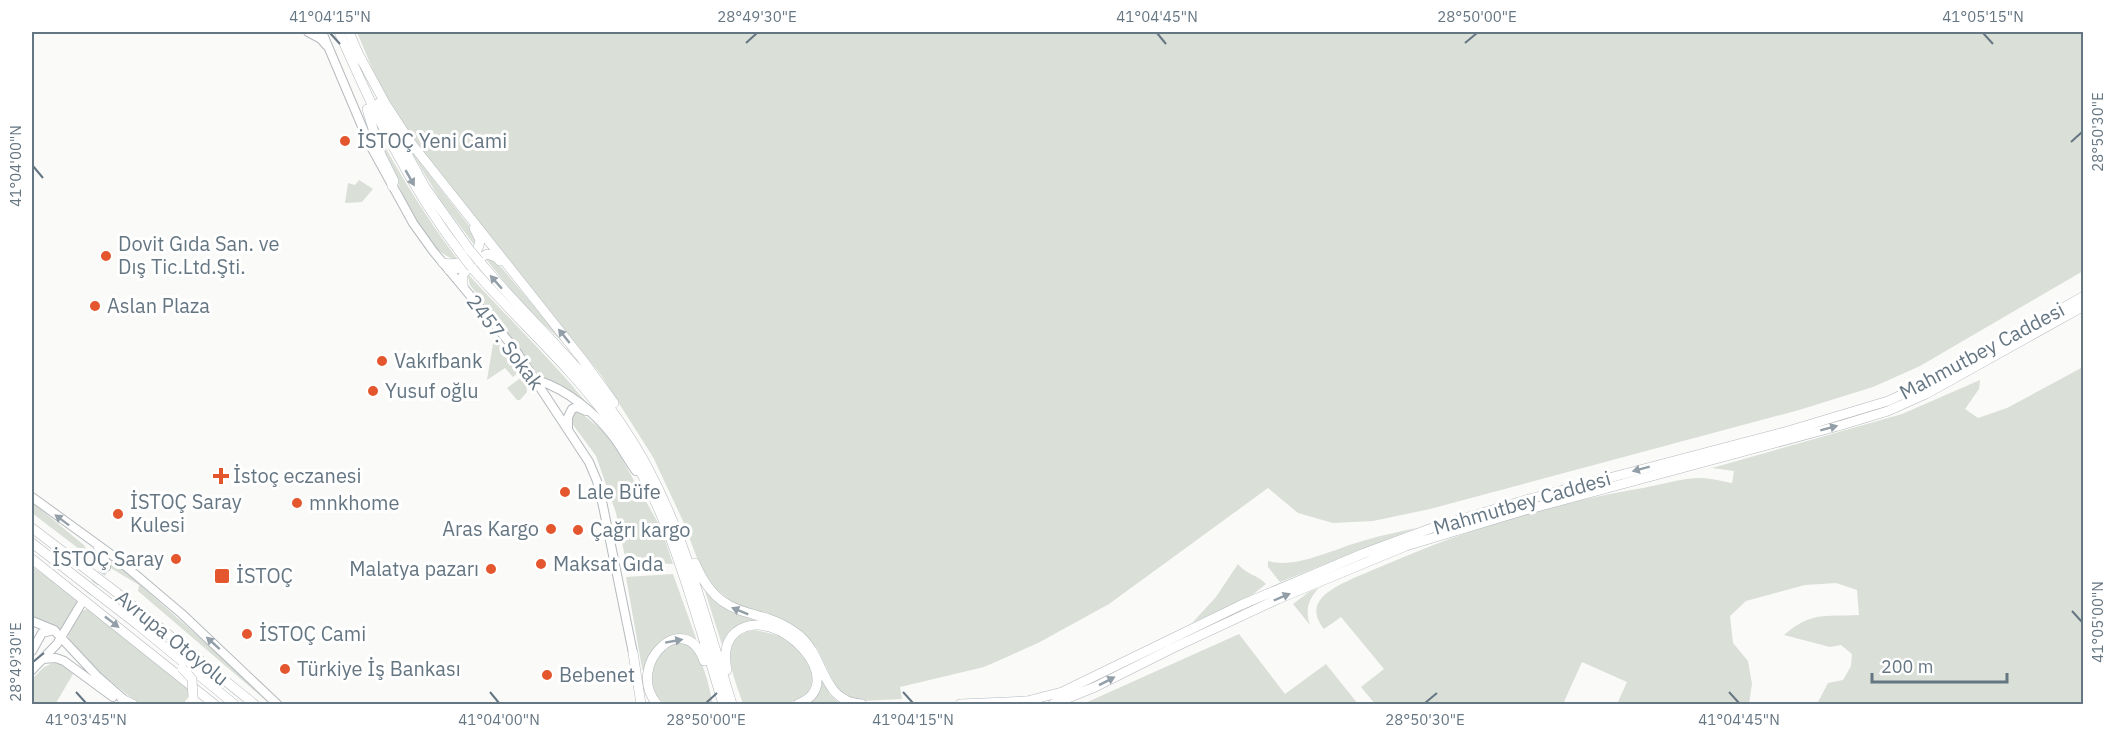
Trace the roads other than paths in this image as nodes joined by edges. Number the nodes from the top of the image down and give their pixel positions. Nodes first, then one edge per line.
1 (338, 32) edge
2 (349, 32) edge
3 (316, 33) edge
4 (359, 55) junction
5 (392, 186) junction
6 (454, 199) junction
7 (466, 252) junction
8 (474, 264) junction
9 (446, 267) junction
10 (463, 286) junction
11 (2084, 296) edge
12 (2084, 306) edge
13 (546, 315) junction
14 (537, 382) junction
15 (595, 417) junction
16 (568, 429) junction
17 (641, 455) junction
18 (649, 486) junction
19 (32, 497) edge
20 (32, 528) edge
21 (681, 537) junction
22 (94, 542) junction
23 (32, 543) edge
24 (32, 559) edge
25 (106, 567) dead end
26 (81, 604) tunnel mouth
27 (32, 621) edge
28 (138, 625) junction
29 (54, 630) junction
30 (61, 638) junction
31 (32, 651) edge
32 (633, 653) junction
33 (76, 654) junction
34 (42, 659) junction
35 (64, 662) junction
36 (32, 670) edge
37 (648, 686) junction
38 (726, 700) edge
39 (191, 701) edge
40 (127, 703) edge
41 (252, 704) edge
42 (214, 705) edge
43 (234, 705) edge
44 (277, 705) edge
45 (641, 705) edge
46 (657, 705) edge
47 (798, 705) edge
48 (862, 705) edge
49 (960, 705) edge
50 (1053, 705) edge

1 - 5 highway
1 -> 7 highway
2 - 4 highway
3 - 5 main road, 2457. Sokak
4 - 6 highway
4 - 7 highway
5 - 9 main road, 2457. Sokak
6 - 9 highway
6 - 13 highway
7 - 8 highway, bridge
8 - 9 highway
8 - 10 highway
8 - 13 highway
17 -> 8 highway
8 - 18 highway
9 - 10 main road, 2457. Sokak
10 - 14 main road, 2457. Sokak
11 -> 49 highway, Mahmutbey Caddesi
50 -> 12 highway, Mahmutbey Caddesi
17 -> 13 highway
14 - 15 main road
14 - 16 main road, 2457. Sokak
15 - 16 main road
15 - 18 main road
16 - 32 main road, 2457. Sokak
17 - 21 highway
18 - 38 highway
22 -> 19 main road
20 - 41 highway, Avrupa Otoyolu
21 - 38 highway
48 -> 21 highway
22 - 25 main road
44 -> 22 main road
23 - 28 highway, Avrupa Otoyolu
24 -> 42 highway
26 - 30 main road
27 - 29 main road
28 - 39 highway, bridge
28 - 43 highway, Avrupa Otoyolu
29 - 30 main road
29 - 31 main road
30 - 33 main road
30 - 34 main road
32 - 37 highway
32 - 45 highway
33 - 35 main road
33 - 40 main road
34 - 35 main road
34 - 36 main road
35 - 40 main road
37 -> 38 highway
37 - 46 highway
38 - 47 highway

